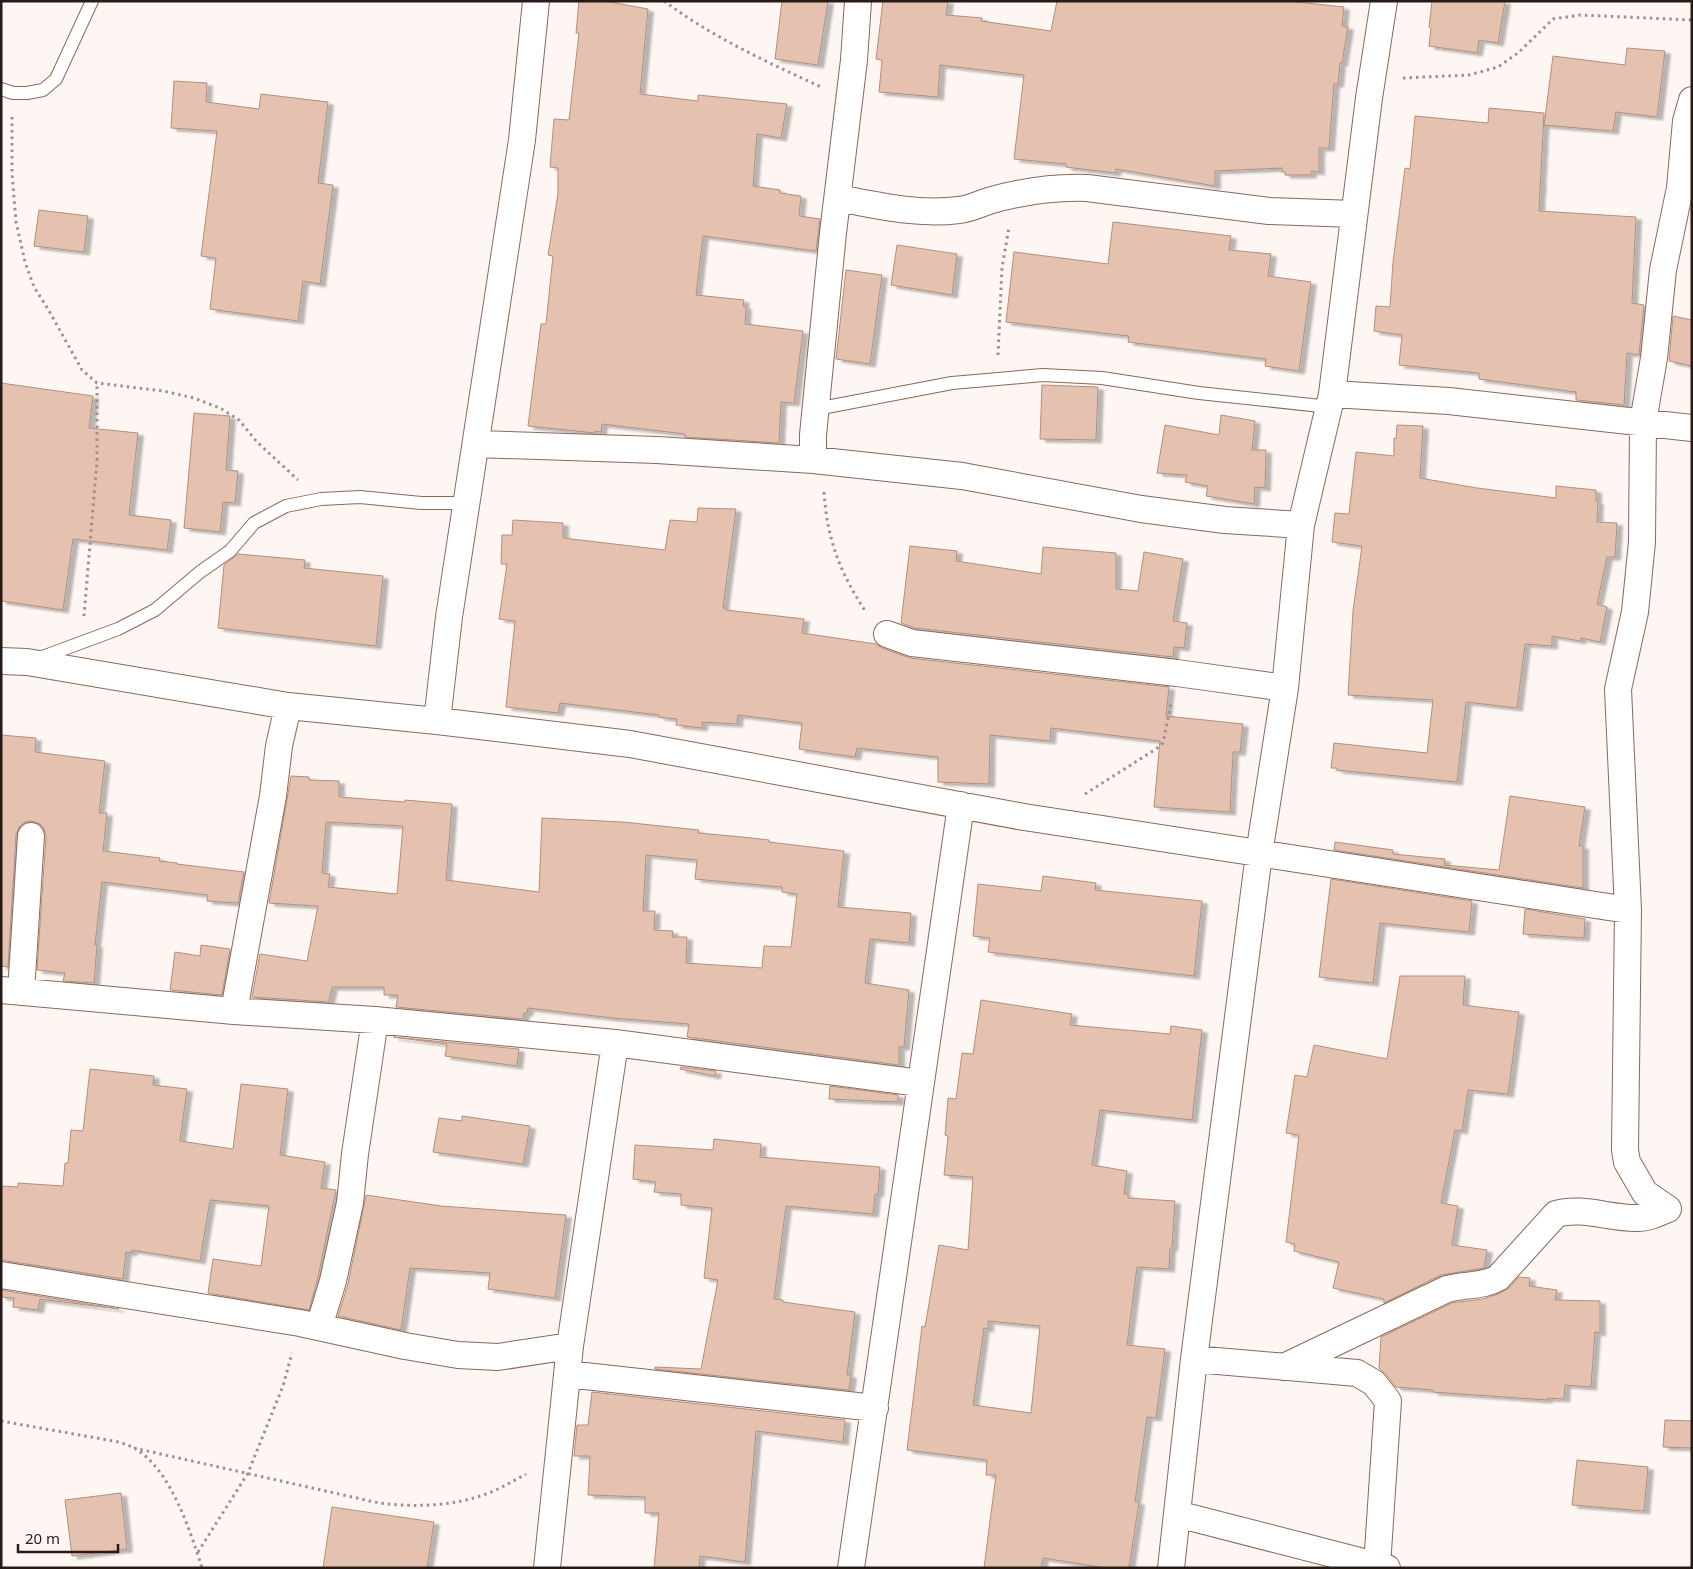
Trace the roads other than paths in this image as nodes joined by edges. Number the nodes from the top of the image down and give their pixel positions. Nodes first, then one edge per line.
1 (92, 1) edge
2 (536, 1) edge
3 (858, 1) edge
4 (1384, 1) edge
5 (7, 91) edge
6 (1690, 114) edge
7 (838, 198) junction
8 (1354, 214) junction
9 (1331, 400) junction
10 (816, 409) junction
11 (1644, 422) junction
12 (1692, 428) edge
13 (476, 444) junction
14 (818, 460) junction
15 (466, 503) junction
16 (1301, 525) junction
17 (886, 634) road end
18 (1, 661) edge
19 (27, 662) junction
20 (1285, 688) junction
21 (288, 706) junction
22 (437, 721) junction
23 (961, 805) junction
24 (31, 836) dead end
25 (1259, 854) junction
26 (1628, 910) junction
27 (7, 992) edge
28 (234, 1011) junction
29 (375, 1020) junction
30 (615, 1042) junction
31 (920, 1083) junction
32 (1, 1275) edge
33 (310, 1325) junction
34 (570, 1346) junction
35 (1194, 1360) junction
36 (1284, 1367) junction
37 (567, 1374) junction
38 (875, 1408) junction
39 (1177, 1514) junction
40 (1382, 1567) edge
41 (547, 1568) edge
42 (851, 1568) edge
43 (1171, 1568) edge

1 - 5 lane
2 - 13 street
3 - 7 street
4 - 8 street
6 - 11 street
7 - 8 street
7 - 10 street
8 - 9 street
9 - 10 lane
9 - 11 street
9 - 16 street
10 - 14 street
11 - 12 street
11 - 26 street
13 - 14 street
13 - 15 street
14 - 16 street
15 - 19 lane
15 - 22 street
16 - 20 street
17 - 20 street
18 - 19 street
19 - 21 street
20 - 25 street
21 - 22 street
21 - 28 street
22 - 23 street
23 - 25 street
23 - 31 street
24 - 27 street
25 - 26 street
25 - 35 street
26 - 36 street
27 - 28 street
28 - 29 street
29 - 30 street
29 - 33 street
30 - 31 street
30 - 34 street
31 - 38 street
32 - 33 street
33 - 34 street
34 - 37 street
35 - 36 street
35 - 39 street
36 - 40 street
37 - 38 street
37 - 41 street
38 - 42 street
39 - 40 street
39 - 43 street

